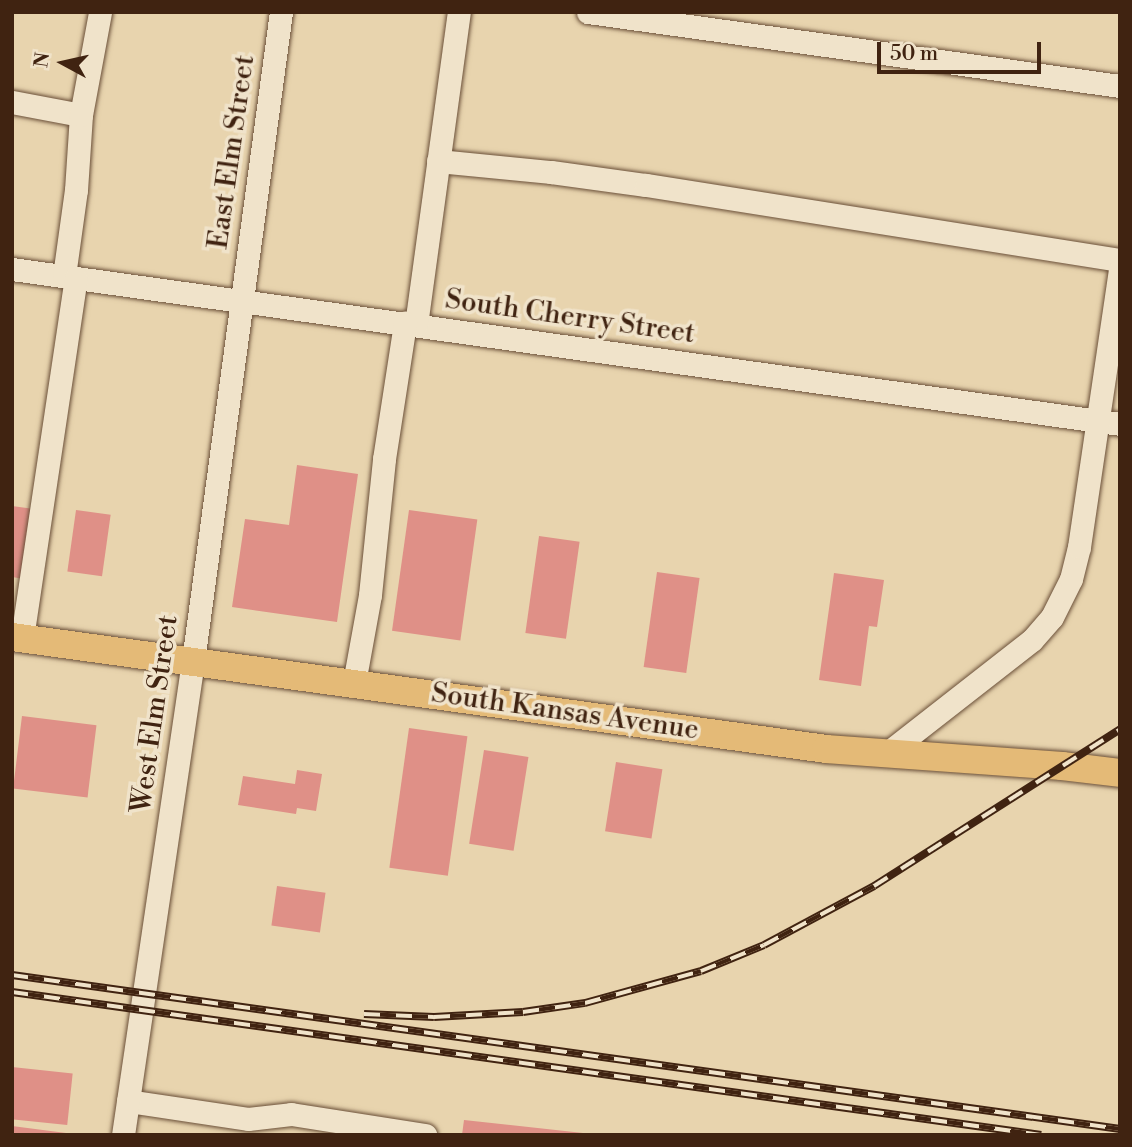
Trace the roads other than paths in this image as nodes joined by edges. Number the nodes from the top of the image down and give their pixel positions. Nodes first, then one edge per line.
1 (100, 12) edge
2 (281, 12) edge
3 (458, 12) edge
4 (588, 12) edge
5 (1120, 86) edge
6 (12, 102) edge
7 (81, 115) junction
8 (438, 162) junction
9 (1120, 260) edge
10 (12, 269) edge
11 (1120, 271) edge
12 (69, 277) junction
13 (241, 300) junction
14 (410, 324) junction
15 (1109, 422) edge
16 (17, 638) edge
17 (193, 660) junction
18 (354, 683) junction
19 (886, 754) junction
20 (1120, 773) edge
21 (128, 1101) junction
22 (123, 1135) edge
23 (425, 1135) edge

1 - 7 street
2 - 13 street, East Elm Street
3 - 8 street
4 - 5 street
6 - 7 street
7 - 12 street
8 - 9 street
8 - 14 street
10 - 12 street, South Cherry Street
11 - 15 street
12 - 13 street, South Cherry Street
12 - 16 street
13 - 14 street, South Cherry Street
13 - 17 street, West Elm Street
14 - 15 street, South Cherry Street
14 - 18 street
15 - 19 street
16 - 17 main road, South Kansas Avenue
17 - 18 main road, South Kansas Avenue
17 - 21 street, West Elm Street
18 - 19 main road, South Kansas Avenue
19 - 20 main road, South Kansas Avenue
21 - 22 street, West Elm Street
21 - 23 street

